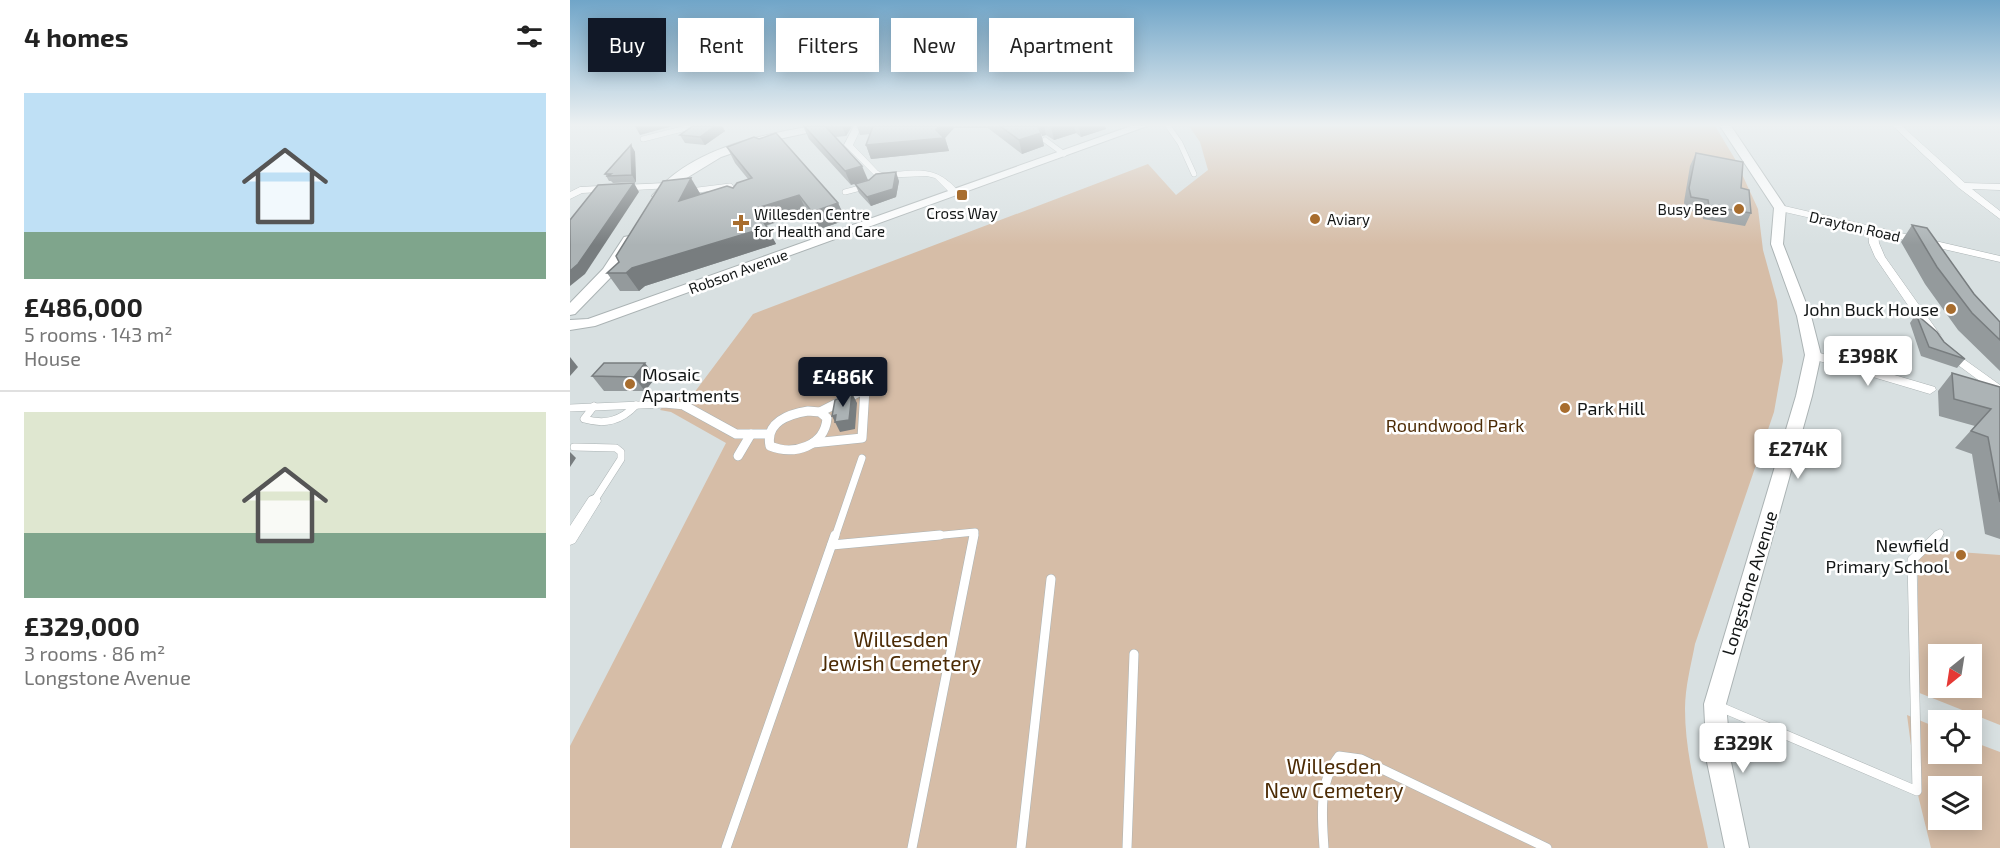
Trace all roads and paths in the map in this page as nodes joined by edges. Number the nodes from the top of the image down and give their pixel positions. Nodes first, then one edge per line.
1 (693, 166) edge
2 (868, 166) edge
3 (1032, 166) edge
4 (1190, 166) edge
5 (1752, 166) edge
6 (1940, 166) edge
7 (1194, 174) dead end
8 (875, 181) junction
9 (1962, 186) junction
10 (2000, 187) edge
11 (669, 190) junction
12 (685, 192) edge
13 (845, 192) dead end
14 (955, 193) junction
15 (570, 196) edge
16 (655, 200) edge
17 (741, 200) edge
18 (1780, 208) junction
19 (2000, 216) edge
20 (1873, 230) junction
21 (634, 233) edge
22 (1931, 244) junction
23 (1941, 259) edge
24 (2000, 259) edge
25 (570, 311) edge
26 (570, 325) edge
27 (1813, 355) junction
28 (1930, 390) dead end
29 (2000, 392) edge
30 (636, 405) junction
31 (594, 406) junction
32 (685, 406) joint
33 (570, 408) edge
34 (820, 412) junction
35 (751, 434) junction
36 (768, 434) junction
37 (813, 443) junction
38 (574, 447) dead end
39 (738, 456) dead end
40 (862, 458) dead end
41 (594, 501) joint
42 (1940, 533) dead end
43 (570, 539) edge
44 (832, 545) junction
45 (1052, 579) dead end
46 (1134, 654) dead end
47 (1715, 704) junction
48 (726, 848) edge
49 (912, 848) edge
50 (1021, 848) edge
51 (1128, 848) edge
52 (1324, 848) edge
53 (1547, 848) edge
54 (1737, 848) edge

1 - 11 street
2 - 8 street
3 - 14 street, Robson Avenue
4 - 7 lane
5 - 18 street
6 - 9 street
8 - 13 lane
8 - 14 street
9 - 10 street
9 - 19 street
11 - 15 street
11 - 16 street
12 - 17 lane
14 - 26 street, Robson Avenue
18 - 20 street, Drayton Road
18 - 27 street, Longstone Avenue
20 - 22 street, Drayton Road
20 - 29 street
21 - 25 street
22 - 23 street
22 - 24 street, Drayton Road
27 - 28 street
27 - 47 street, Longstone Avenue
30 - 31 lane
30 - 31 lane
30 - 32 lane
31 - 33 lane
32 - 35 street
34 - 36 street
34 - 37 street
34 - 37 street
35 - 36 street
35 - 39 street
36 - 37 street
38 - 41 lane
40 - 44 lane
41 - 43 street
42 - 47 lane
44 - 48 lane
44 - 49 lane
45 - 50 lane
46 - 51 lane
47 - 54 street, Longstone Avenue
52 - 53 lane

